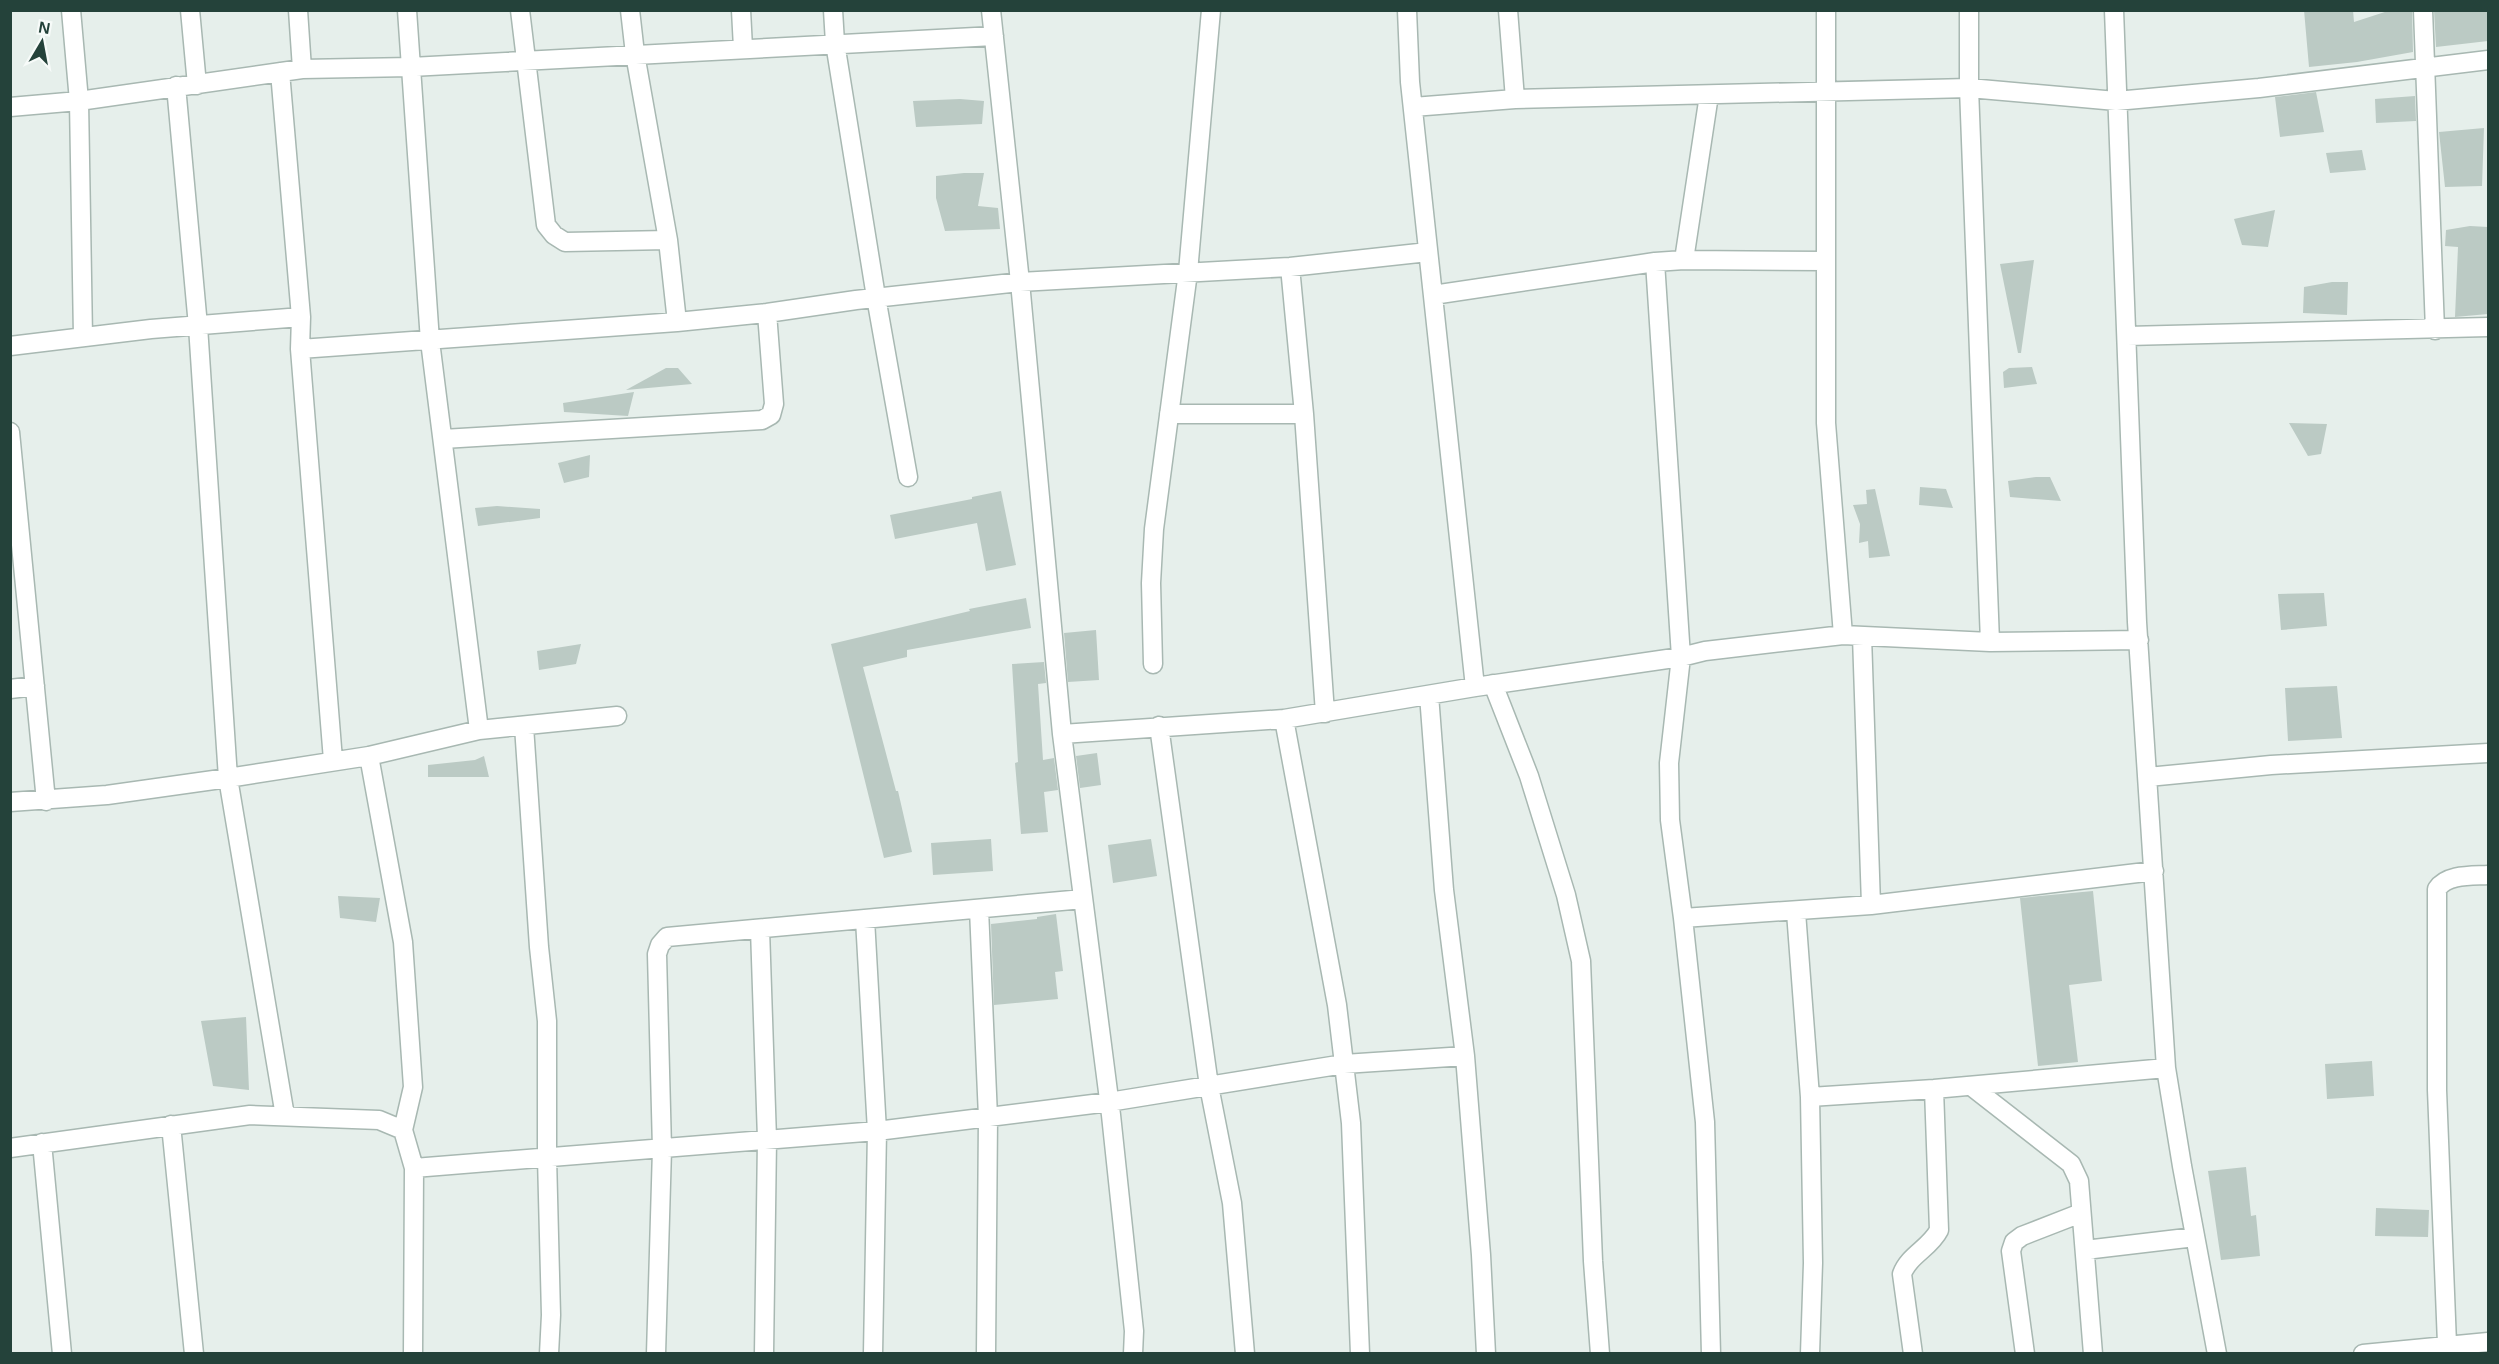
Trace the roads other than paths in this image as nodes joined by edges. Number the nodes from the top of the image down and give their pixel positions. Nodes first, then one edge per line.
1 (71, 10) edge
2 (190, 10) edge
3 (298, 10) edge
4 (407, 10) edge
5 (520, 10) edge
6 (630, 10) edge
7 (741, 10) edge
8 (833, 10) edge
9 (991, 10) edge
10 (1211, 10) edge
11 (1407, 10) edge
12 (1508, 10) edge
13 (1826, 10) edge
14 (1969, 10) edge
15 (2114, 10) edge
16 (2423, 10) edge
17 (994, 36) junction
18 (835, 43) junction
19 (743, 48) junction
20 (635, 54) junction
21 (527, 60) junction
22 (2488, 60) edge
23 (411, 67) junction
24 (2426, 68) junction
25 (302, 69) junction
26 (280, 72) junction
27 (197, 84) junction
28 (176, 86) junction
29 (1969, 88) junction
30 (1827, 92) junction
31 (1709, 94) junction
32 (1515, 99) junction
33 (79, 101) junction
34 (2116, 101) junction
35 (10, 107) edge
36 (1413, 107) junction
37 (668, 240) junction
38 (1428, 252) junction
39 (1684, 260) junction
40 (1825, 261) junction
41 (1655, 262) junction
42 (1290, 267) junction
43 (1188, 272) junction
44 (1020, 282) junction
45 (1433, 295) junction
46 (876, 297) junction
47 (767, 313) junction
48 (301, 317) junction
49 (677, 322) junction
50 (198, 326) junction
51 (2488, 327) edge
52 (2435, 330) junction
53 (2127, 336) junction
54 (83, 337) junction
55 (430, 341) junction
56 (10, 346) edge
57 (300, 349) junction
58 (1169, 414) junction
59 (1304, 414) junction
60 (10, 432) edge
61 (442, 439) junction
62 (908, 477) dead end
63 (1843, 635) junction
64 (1862, 636) junction
65 (2139, 640) junction
66 (1990, 642) junction
67 (1681, 657) junction
68 (1153, 664) dead end
69 (35, 686) junction
70 (1484, 686) junction
71 (10, 688) edge
72 (1429, 695) junction
73 (1325, 713) junction
74 (617, 716) dead end
75 (1284, 719) junction
76 (524, 726) junction
77 (1159, 726) junction
78 (479, 730) junction
79 (1062, 734) junction
80 (2488, 753) edge
81 (369, 756) junction
82 (333, 760) junction
83 (2148, 777) junction
84 (228, 778) junction
85 (46, 801) junction
86 (10, 802) edge
87 (2154, 871) junction
88 (2488, 875) edge
89 (1083, 899) junction
90 (1871, 905) junction
91 (979, 909) junction
92 (1796, 912) junction
93 (1683, 918) junction
94 (865, 919) junction
95 (760, 929) junction
96 (1465, 1056) junction
97 (1344, 1064) junction
98 (2166, 1068) junction
99 (1209, 1086) junction
100 (1971, 1086) junction
101 (1934, 1089) junction
102 (1810, 1097) junction
103 (1109, 1102) junction
104 (285, 1116) junction
105 (988, 1117) junction
106 (171, 1125) junction
107 (403, 1130) junction
108 (877, 1131) junction
109 (767, 1139) junction
110 (42, 1143) junction
111 (10, 1148) edge
112 (662, 1149) junction
113 (547, 1156) junction
114 (414, 1168) junction
115 (2081, 1213) junction
116 (2195, 1237) junction
117 (2085, 1250) junction
118 (2488, 1342) edge
119 (2447, 1344) junction
120 (62, 1353) edge
121 (194, 1353) edge
122 (413, 1353) edge
123 (549, 1353) edge
124 (656, 1353) edge
125 (764, 1353) edge
126 (873, 1353) edge
127 (986, 1353) edge
128 (1133, 1353) edge
129 (1245, 1353) edge
130 (1360, 1353) edge
131 (1486, 1353) edge
132 (1600, 1353) edge
133 (1711, 1353) edge
134 (1810, 1353) edge
135 (1913, 1353) edge
136 (2025, 1353) edge
137 (2094, 1353) edge
138 (2217, 1353) edge
139 (2363, 1353) edge

1 - 33 street
2 - 27 street
3 - 25 street
4 - 23 street
5 - 21 street
6 - 20 street
7 - 19 street
8 - 18 street
9 - 17 street
10 - 43 street
11 - 36 street
12 - 32 street
13 - 30 street
14 - 29 street
15 - 34 street
16 - 24 street
17 - 18 street
17 - 44 street
18 - 19 street
18 - 46 street
19 - 20 street
20 - 21 street
20 - 37 street
21 - 23 street
21 - 37 street
22 - 24 street
23 - 25 street
23 - 55 street
24 - 34 street
24 - 52 street
25 - 26 street
26 - 27 street
26 - 48 street
27 - 28 street
28 - 33 street
28 - 50 street
29 - 30 street
29 - 34 street
29 - 66 street
30 - 31 street
30 - 40 street
31 - 32 street
31 - 39 street
32 - 36 street
33 - 35 street
33 - 54 street
34 - 53 street
36 - 38 street
37 - 49 street
38 - 42 street
38 - 45 street
39 - 40 street
39 - 41 street
40 - 63 street
41 - 45 street
41 - 67 street
42 - 43 street
42 - 59 street
43 - 44 street
43 - 58 street
44 - 46 street
44 - 79 street
45 - 70 street
46 - 47 street
46 - 62 street
47 - 49 street
47 - 61 street
48 - 50 street
48 - 57 street
49 - 55 street
50 - 54 street
50 - 84 street
51 - 52 street
52 - 53 street
53 - 65 street
54 - 56 street
55 - 57 street
55 - 61 street
57 - 82 street
58 - 59 street
58 - 68 street
59 - 73 street
60 - 69 street
61 - 78 street
63 - 64 street
63 - 67 street
64 - 66 street
64 - 90 street
65 - 66 street
65 - 83 street
67 - 70 street
67 - 93 street
69 - 71 street
69 - 85 street
70 - 72 street
70 - 132 street
72 - 73 street
72 - 96 street
73 - 75 street
74 - 76 street
75 - 77 street
75 - 97 street
76 - 78 street
76 - 113 street
77 - 79 street
77 - 99 street
78 - 81 street
79 - 89 street
80 - 83 street
81 - 82 street
81 - 107 street
82 - 84 street
83 - 87 street
84 - 85 street
84 - 104 street
85 - 86 street
87 - 90 street
87 - 98 street
88 - 119 street
89 - 91 street
89 - 103 street
90 - 92 street
91 - 94 street
91 - 105 street
92 - 93 street
92 - 102 street
93 - 133 street
94 - 95 street
94 - 108 street
95 - 109 street
95 - 112 street
96 - 97 street
96 - 131 street
97 - 99 street
97 - 130 street
98 - 100 street
98 - 116 street
99 - 103 street
99 - 129 street
100 - 101 street
100 - 115 street
101 - 102 street
101 - 135 street
102 - 134 street
103 - 105 street
103 - 128 street
104 - 106 street
104 - 107 street
105 - 108 street
105 - 127 street
106 - 110 street
106 - 121 street
107 - 114 street
108 - 109 street
108 - 126 street
109 - 112 street
109 - 125 street
110 - 111 street
110 - 120 street
112 - 113 street
112 - 124 street
113 - 114 street
113 - 123 street
114 - 122 street
115 - 117 street
115 - 136 street
116 - 117 street
116 - 138 street
117 - 137 street
118 - 119 street
119 - 139 street

